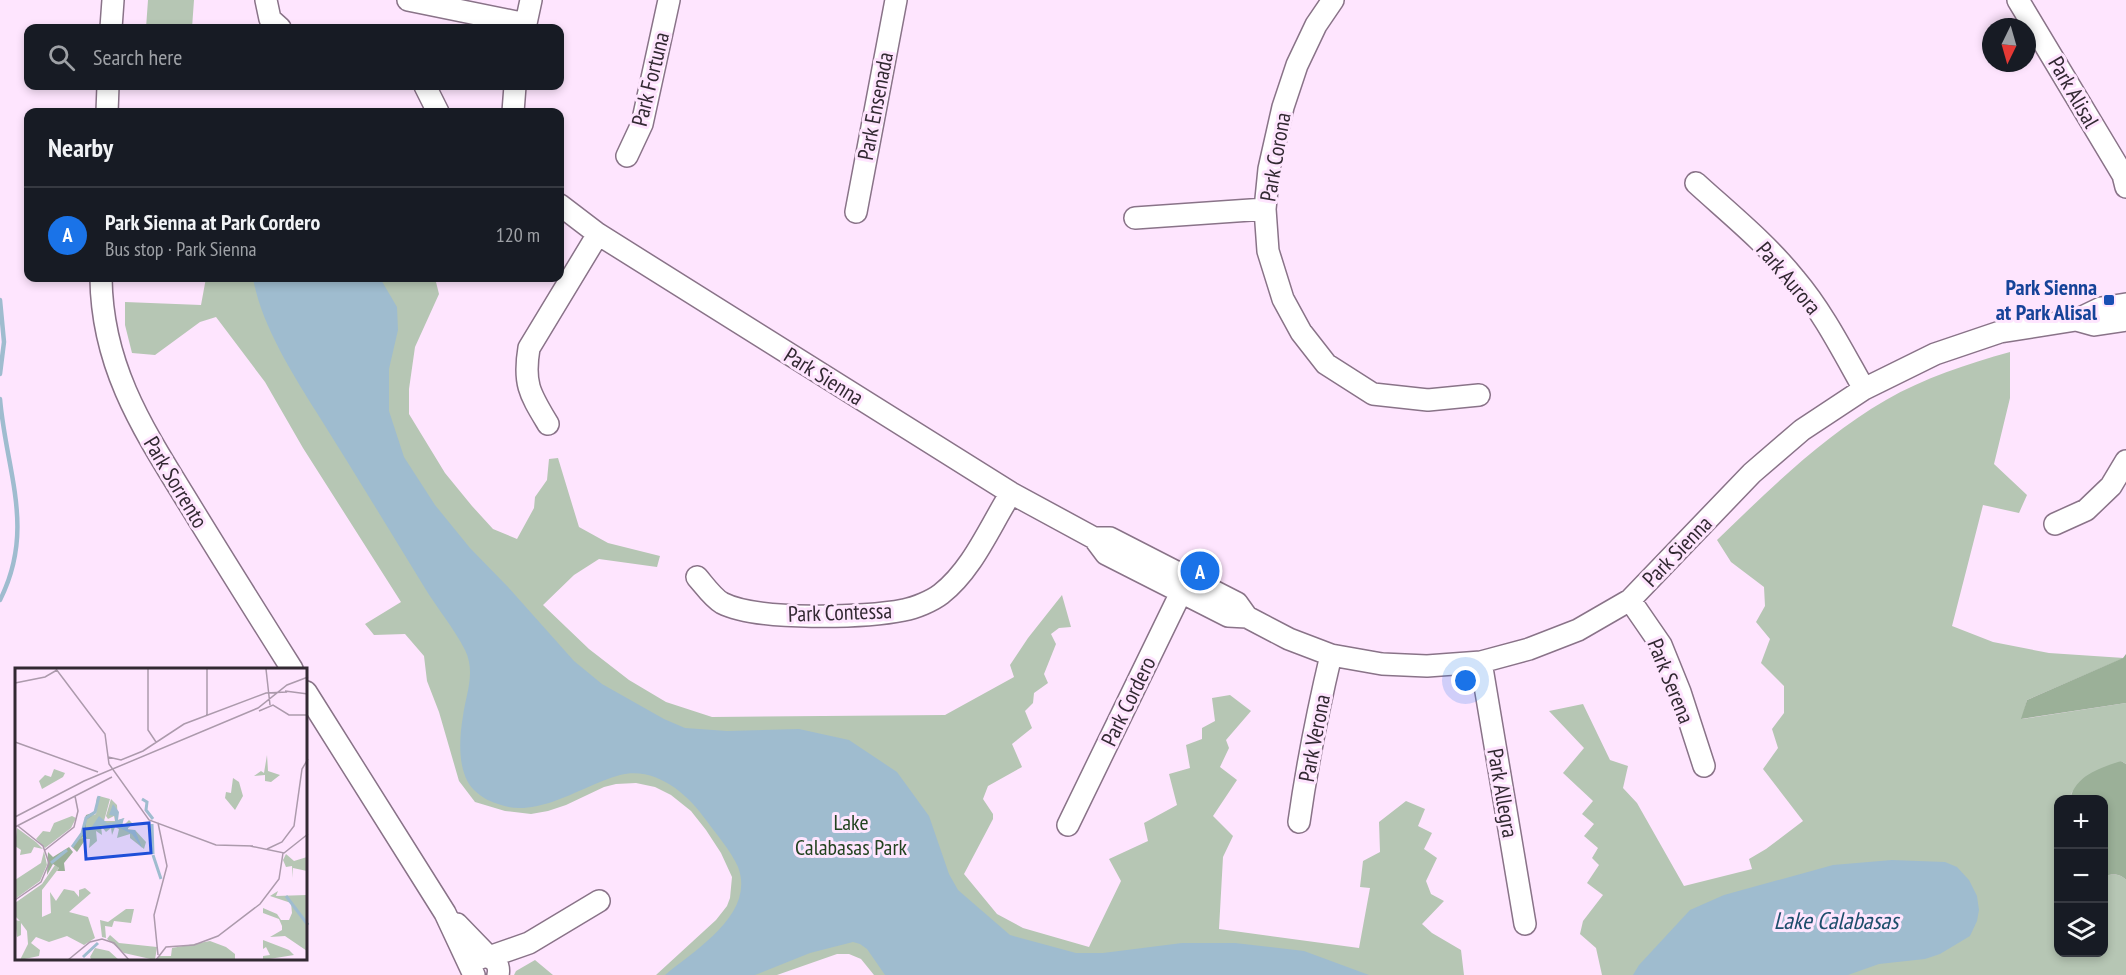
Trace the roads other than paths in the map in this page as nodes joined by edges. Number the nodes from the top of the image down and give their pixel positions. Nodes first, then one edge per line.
1 (113, 0) edge
2 (267, 0) edge
3 (408, 0) edge
4 (531, 0) edge
5 (669, 0) edge
6 (896, 0) edge
7 (1333, 0) edge
8 (2018, 0) edge
9 (111, 24) edge
10 (276, 24) edge
11 (516, 24) edge
12 (525, 24) edge
13 (108, 90) edge
14 (427, 90) edge
15 (515, 90) edge
16 (107, 108) edge
17 (436, 108) edge
18 (513, 108) edge
19 (627, 156) dead end
20 (1696, 183) dead end
21 (2126, 187) edge
22 (564, 208) edge
23 (1265, 209) junction
24 (856, 212) dead end
25 (1135, 218) dead end
26 (598, 234) junction
27 (101, 282) edge
28 (2126, 304) edge
29 (2076, 320) junction
30 (2126, 320) edge
31 (1864, 388) junction
32 (1479, 395) dead end
33 (548, 424) dead end
34 (2126, 461) edge
35 (1011, 493) junction
36 (2055, 524) dead end
37 (697, 577) dead end
38 (1184, 586) junction
39 (1630, 600) junction
40 (1331, 655) junction
41 (1481, 662) junction
42 (291, 668) edge
43 (308, 695) edge
44 (1704, 766) dead end
45 (1299, 822) dead end
46 (1068, 825) dead end
47 (599, 901) dead end
48 (1525, 924) dead end
49 (486, 970) edge

1 - 9 street
2 - 10 street
3 - 11 street
4 - 12 street
5 - 19 street, Park Fortuna
6 - 24 street, Park Ensenada
7 - 23 street, Park Corona
8 - 21 street, Park Alisal
13 - 16 street
14 - 17 street
15 - 18 street
20 - 31 street, Park Aurora
22 - 26 street, Park Sienna
23 - 25 street
23 - 32 street, Park Corona
26 - 33 street
26 - 35 street, Park Sienna
27 - 42 street, Park Sorrento
28 - 29 street, Park Sienna
29 - 30 street, Park Sienna
29 - 31 street, Park Sienna
31 - 39 street, Park Sienna
34 - 36 street
35 - 37 street, Park Contessa
35 - 38 street, Park Sienna
38 - 40 street, Park Sienna
38 - 46 street, Park Cordero
39 - 41 street, Park Sienna
39 - 44 street, Park Serena
40 - 41 street, Park Sienna
40 - 45 street, Park Verona
41 - 48 street, Park Allegra
43 - 49 street
47 - 49 street

